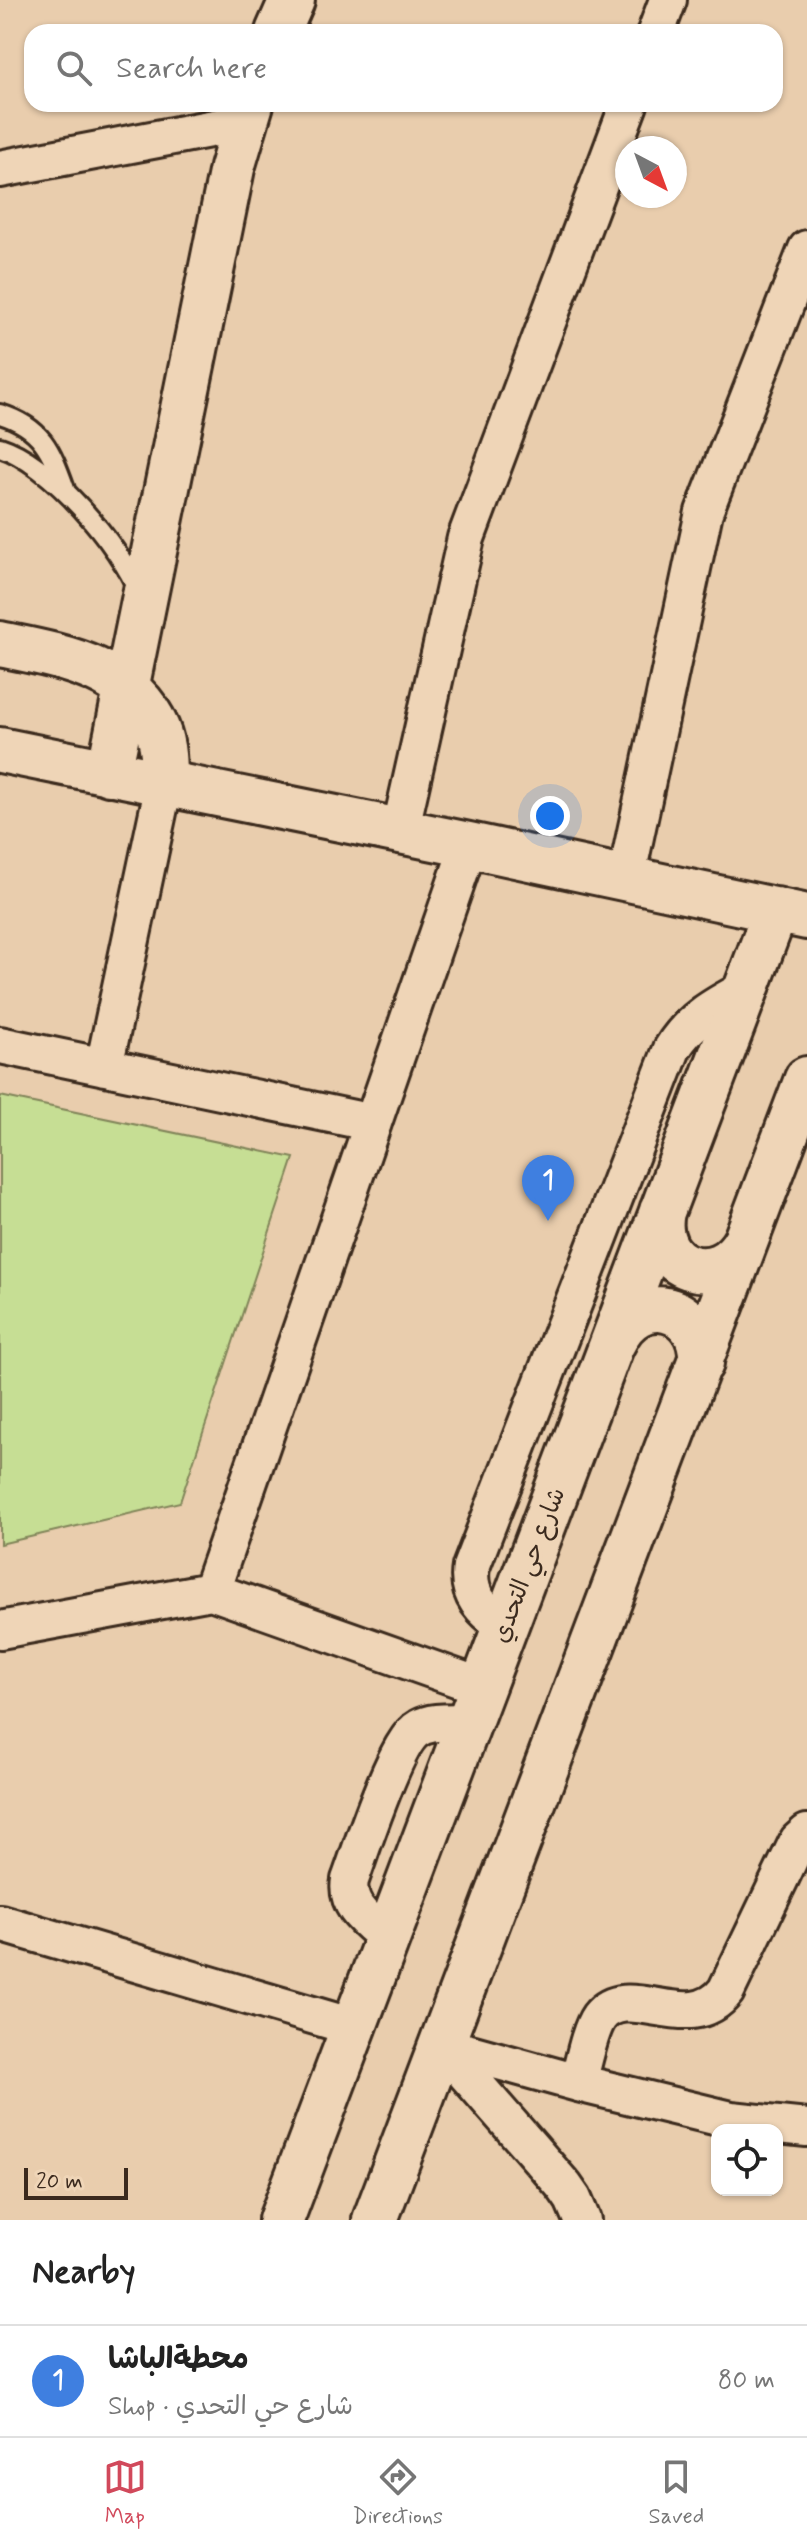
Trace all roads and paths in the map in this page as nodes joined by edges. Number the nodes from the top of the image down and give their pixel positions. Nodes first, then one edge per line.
1 (292, 0) edge
2 (668, 0) edge
3 (282, 24) edge
4 (659, 24) edge
5 (626, 112) edge
6 (248, 113) edge
7 (0, 169) edge
8 (807, 249) edge
9 (0, 414) edge
10 (0, 447) edge
11 (67, 493) junction
12 (144, 605) junction
13 (0, 644) edge
14 (128, 690) junction
15 (0, 750) edge
16 (109, 773) junction
17 (164, 784) junction
18 (400, 832) junction
19 (469, 845) junction
20 (626, 879) junction
21 (791, 914) edge
22 (746, 989) junction
23 (0, 1045) edge
24 (104, 1067) junction
25 (807, 1079) edge
26 (373, 1123) junction
27 (662, 1211) junction
28 (746, 1240) junction
29 (613, 1341) junction
30 (701, 1363) junction
31 (211, 1591) junction
32 (505, 1626) junction
33 (0, 1630) edge
34 (476, 1704) junction
35 (807, 1833) edge
36 (0, 1923) edge
37 (353, 2027) junction
38 (441, 2045) junction
39 (578, 2083) junction
40 (807, 2128) edge
41 (287, 2211) edge
42 (375, 2220) edge
43 (582, 2220) edge

1 - 3 main road
2 - 4 street
5 - 18 street
6 - 7 street
6 - 12 main road
8 - 20 street
9 - 11 lane
10 - 11 lane
11 - 12 lane
12 - 14 main road
13 - 14 main road
14 - 16 main road
14 - 17 main road
15 - 16 main road
16 - 17 main road
17 - 18 main road
17 - 24 street
18 - 19 main road
19 - 20 main road
19 - 26 street
20 - 21 main road
21 - 22 main road, شارع حي التحدي
22 - 27 main road, شارع حي التحدي
22 - 32 street
23 - 24 street
24 - 26 street
25 - 28 main road
26 - 31 street
27 - 28 main road
27 - 29 main road, شارع حي التحدي
28 - 30 main road
29 - 30 main road
29 - 32 main road, شارع حي التحدي
30 - 38 main road
31 - 33 street
31 - 34 street
32 - 34 main road, شارع حي التحدي
34 - 37 main road, شارع حي التحدي
35 - 39 street
36 - 37 street
37 - 41 main road, شارع حي التحدي
38 - 39 street
38 - 42 main road
38 - 43 street
39 - 40 street

